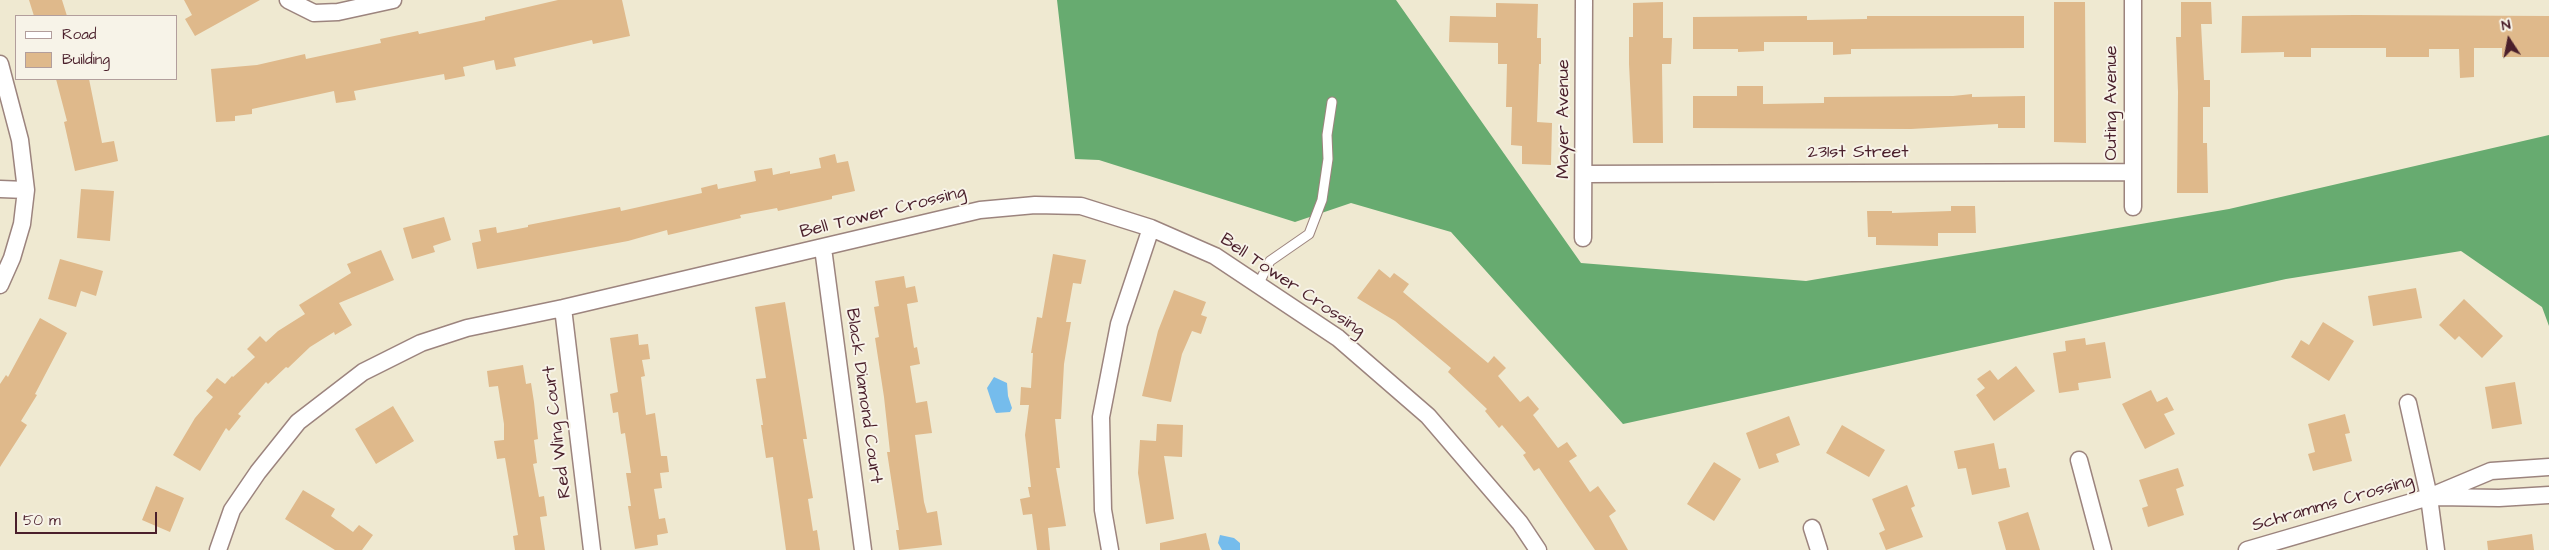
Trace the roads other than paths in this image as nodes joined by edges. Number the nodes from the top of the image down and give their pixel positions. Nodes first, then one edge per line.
1 (288, 0) edge
2 (393, 0) edge
3 (1584, 0) edge
4 (2133, 0) edge
5 (0, 64) edge
6 (1332, 102) dead end
7 (2132, 172) junction
8 (1584, 174) junction
9 (0, 189) edge
10 (26, 190) junction
11 (2133, 207) dead end
12 (1151, 228) junction
13 (1583, 238) dead end
14 (823, 248) junction
15 (1258, 284) junction
16 (0, 286) edge
17 (563, 308) junction
18 (2408, 402) dead end
19 (2080, 460) dead end
20 (2549, 467) edge
21 (2549, 494) edge
22 (2429, 497) junction
23 (1812, 528) dead end
24 (218, 550) edge
25 (592, 550) edge
26 (863, 550) edge
27 (1110, 550) edge
28 (1538, 550) edge
29 (1819, 550) edge
30 (2103, 550) edge
31 (2247, 550) edge
32 (2436, 550) edge

1 - 2 street
3 - 8 street, Mayer Avenue
4 - 7 street, Outing Avenue
5 - 10 street
6 - 15 lane
7 - 8 street, 231st Street
7 - 11 street, Outing Avenue
8 - 13 street, Mayer Avenue
9 - 10 street
10 - 16 street
12 - 14 street, Bell Tower Crossing
12 - 15 street, Bell Tower Crossing
12 - 27 street
14 - 17 street, Bell Tower Crossing
14 - 26 street, Black Diamond Court
15 - 28 street, Bell Tower Crossing
17 - 24 street, Bell Tower Crossing
17 - 25 street, Red Wing Court
18 - 22 street
19 - 30 street
20 - 22 street, Schramms Crossing
21 - 22 street, Schramms Crossing
22 - 31 street, Schramms Crossing
22 - 32 street
23 - 29 street

